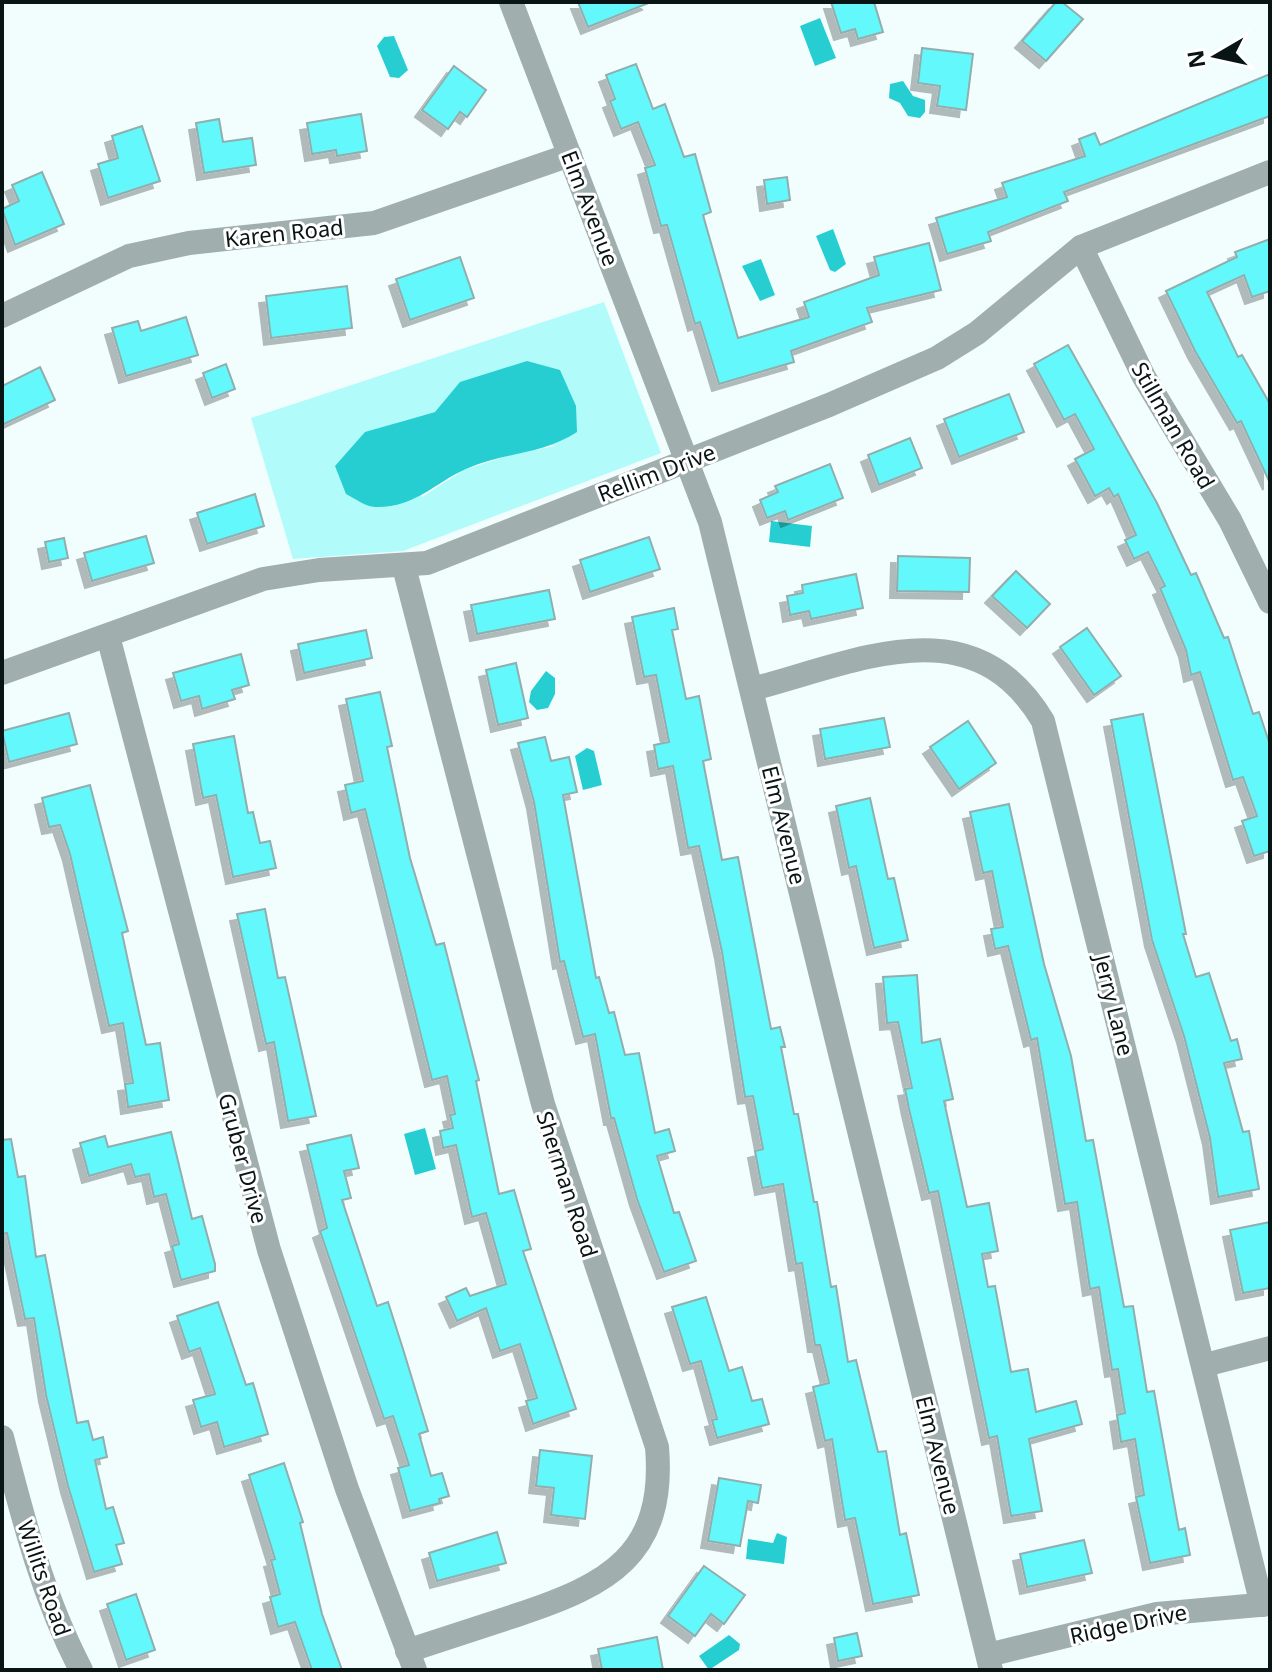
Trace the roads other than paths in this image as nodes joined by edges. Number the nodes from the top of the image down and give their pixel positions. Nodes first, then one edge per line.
1 (511, 2) edge
2 (570, 155) junction
3 (1270, 172) edge
4 (1081, 247) junction
5 (2, 316) edge
6 (689, 460) junction
7 (404, 567) junction
8 (1270, 602) edge
9 (108, 636) junction
10 (2, 673) edge
11 (752, 689) junction
12 (1270, 1348) edge
13 (1205, 1365) junction
14 (2, 1437) edge
15 (1266, 1605) edge
16 (411, 1661) edge
17 (990, 1662) edge
18 (81, 1670) edge

1 - 2 street, Elm Avenue
2 - 5 street, Karen Road
2 - 6 street, Elm Avenue
3 - 4 street, Rellim Drive
4 - 6 street, Rellim Drive
4 - 8 street, Stillman Road
6 - 7 street, Rellim Drive
6 - 11 street, Elm Avenue
7 - 9 street, Rellim Drive
7 - 16 street, Sherman Road
9 - 10 street, Rellim Drive
9 - 16 street, Gruber Drive
11 - 13 street, Jerry Lane
11 - 17 street, Elm Avenue
12 - 13 street
13 - 15 street, Jerry Lane
14 - 18 street, Willits Road
15 - 17 street, Ridge Drive

